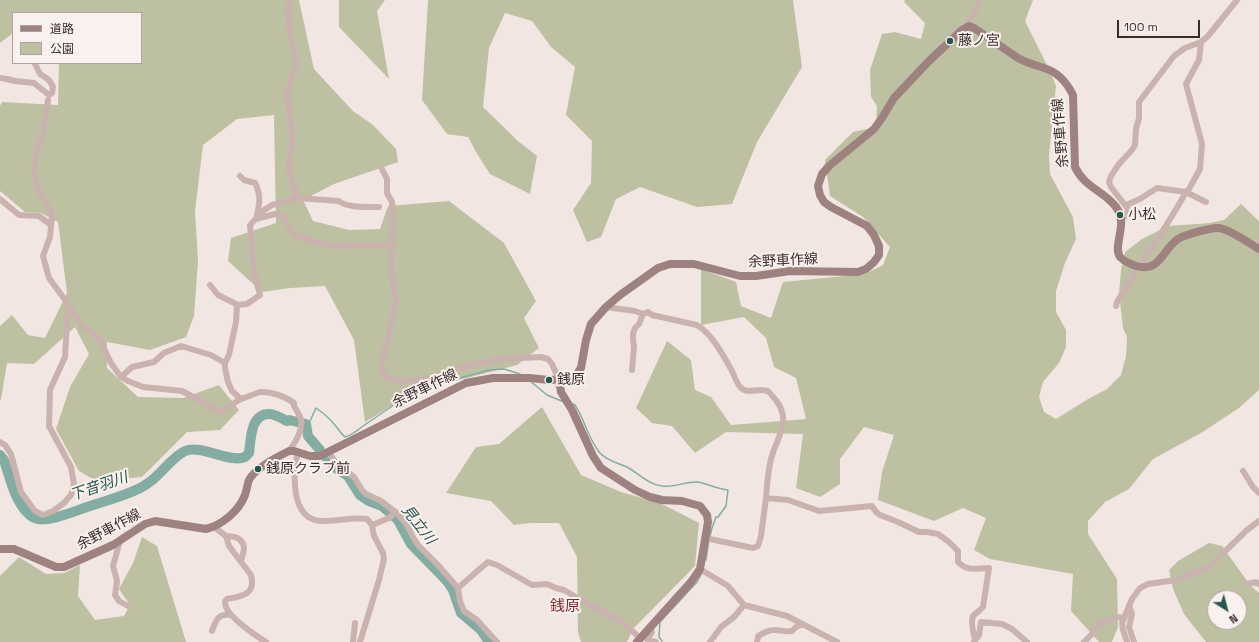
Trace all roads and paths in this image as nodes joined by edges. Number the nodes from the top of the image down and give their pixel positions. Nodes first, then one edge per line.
1 (290, 0) edge
2 (980, 0) edge
3 (1237, 0) edge
4 (969, 26) junction
5 (1201, 42) junction
6 (35, 64) edge
7 (0, 78) edge
8 (48, 100) dead end
9 (382, 169) dead end
10 (240, 176) dead end
11 (1186, 192) junction
12 (298, 198) junction
13 (0, 199) edge
14 (1206, 202) dead end
15 (1126, 205) junction
16 (379, 207) dead end
17 (256, 219) junction
18 (1121, 220) junction
19 (51, 225) junction
20 (392, 245) junction
21 (1259, 249) edge
22 (1139, 266) junction
23 (210, 285) dead end
24 (68, 304) junction
25 (237, 305) junction
26 (1116, 306) dead end
27 (606, 307) junction
28 (642, 314) junction
29 (225, 363) junction
30 (632, 370) dead end
31 (121, 377) junction
32 (559, 380) junction
33 (241, 399) junction
34 (0, 442) edge
35 (289, 451) junction
36 (298, 452) junction
37 (328, 452) junction
38 (1243, 472) dead end
39 (1259, 492) edge
40 (766, 498) junction
41 (393, 514) junction
42 (1259, 521) edge
43 (372, 525) junction
44 (214, 527) junction
45 (226, 536) junction
46 (705, 538) junction
47 (120, 541) junction
48 (0, 549) edge
49 (241, 561) junction
50 (700, 569) junction
51 (1247, 584) dead end
52 (1259, 584) edge
53 (458, 588) junction
54 (744, 605) junction
55 (1129, 605) junction
56 (128, 606) dead end
57 (231, 615) junction
58 (1124, 618) junction
59 (355, 623) dead end
60 (803, 624) junction
61 (212, 631) dead end
62 (643, 640) edge
63 (974, 641) edge
64 (266, 642) edge
65 (353, 642) edge
66 (360, 642) edge
67 (497, 642) edge
68 (656, 642) edge
69 (710, 642) edge
70 (757, 642) edge
71 (837, 642) edge
72 (1027, 642) edge
73 (1084, 642) edge
74 (1127, 642) edge
75 (1134, 642) edge

1 - 12 street
2 - 4 street
3 - 5 street
4 - 18 main road, 余野車作線
4 - 27 main road, 余野車作線
5 - 11 street
5 - 15 street
6 - 7 street
8 - 19 street
9 - 20 street
10 - 17 street
11 - 14 street
11 - 15 street
11 - 22 street
12 - 16 street
12 - 17 street
13 - 19 street
15 - 18 street
17 - 20 street
17 - 25 street
18 - 22 main road
19 - 24 street
20 - 32 street
21 - 22 main road
22 - 26 street
23 - 25 street
24 - 31 street
24 - 34 street
25 - 29 street
27 - 28 street
27 - 32 main road, 余野車作線
28 - 30 street
28 - 40 street
29 - 31 street
29 - 33 street
31 - 33 street
32 - 37 main road, 余野車作線
32 - 46 main road
33 - 35 street
35 - 36 main road, 余野車作線
35 - 44 main road
36 - 37 main road, 余野車作線
36 - 43 street
37 - 41 street
38 - 39 street
40 - 46 street
40 - 63 street
41 - 43 street
41 - 53 street
42 - 55 street
43 - 66 street
44 - 45 street
44 - 47 main road, 余野車作線
45 - 49 street
45 - 49 street
46 - 50 main road
47 - 48 main road, 余野車作線
47 - 56 street
49 - 57 street
50 - 54 street
50 - 62 main road
51 - 52 street
53 - 62 street
53 - 67 street
54 - 60 street
54 - 69 street
55 - 58 street
55 - 75 street
57 - 61 street
57 - 64 street
58 - 73 street
58 - 74 street
59 - 65 street
60 - 70 street
60 - 71 street
62 - 68 street
63 - 72 street

